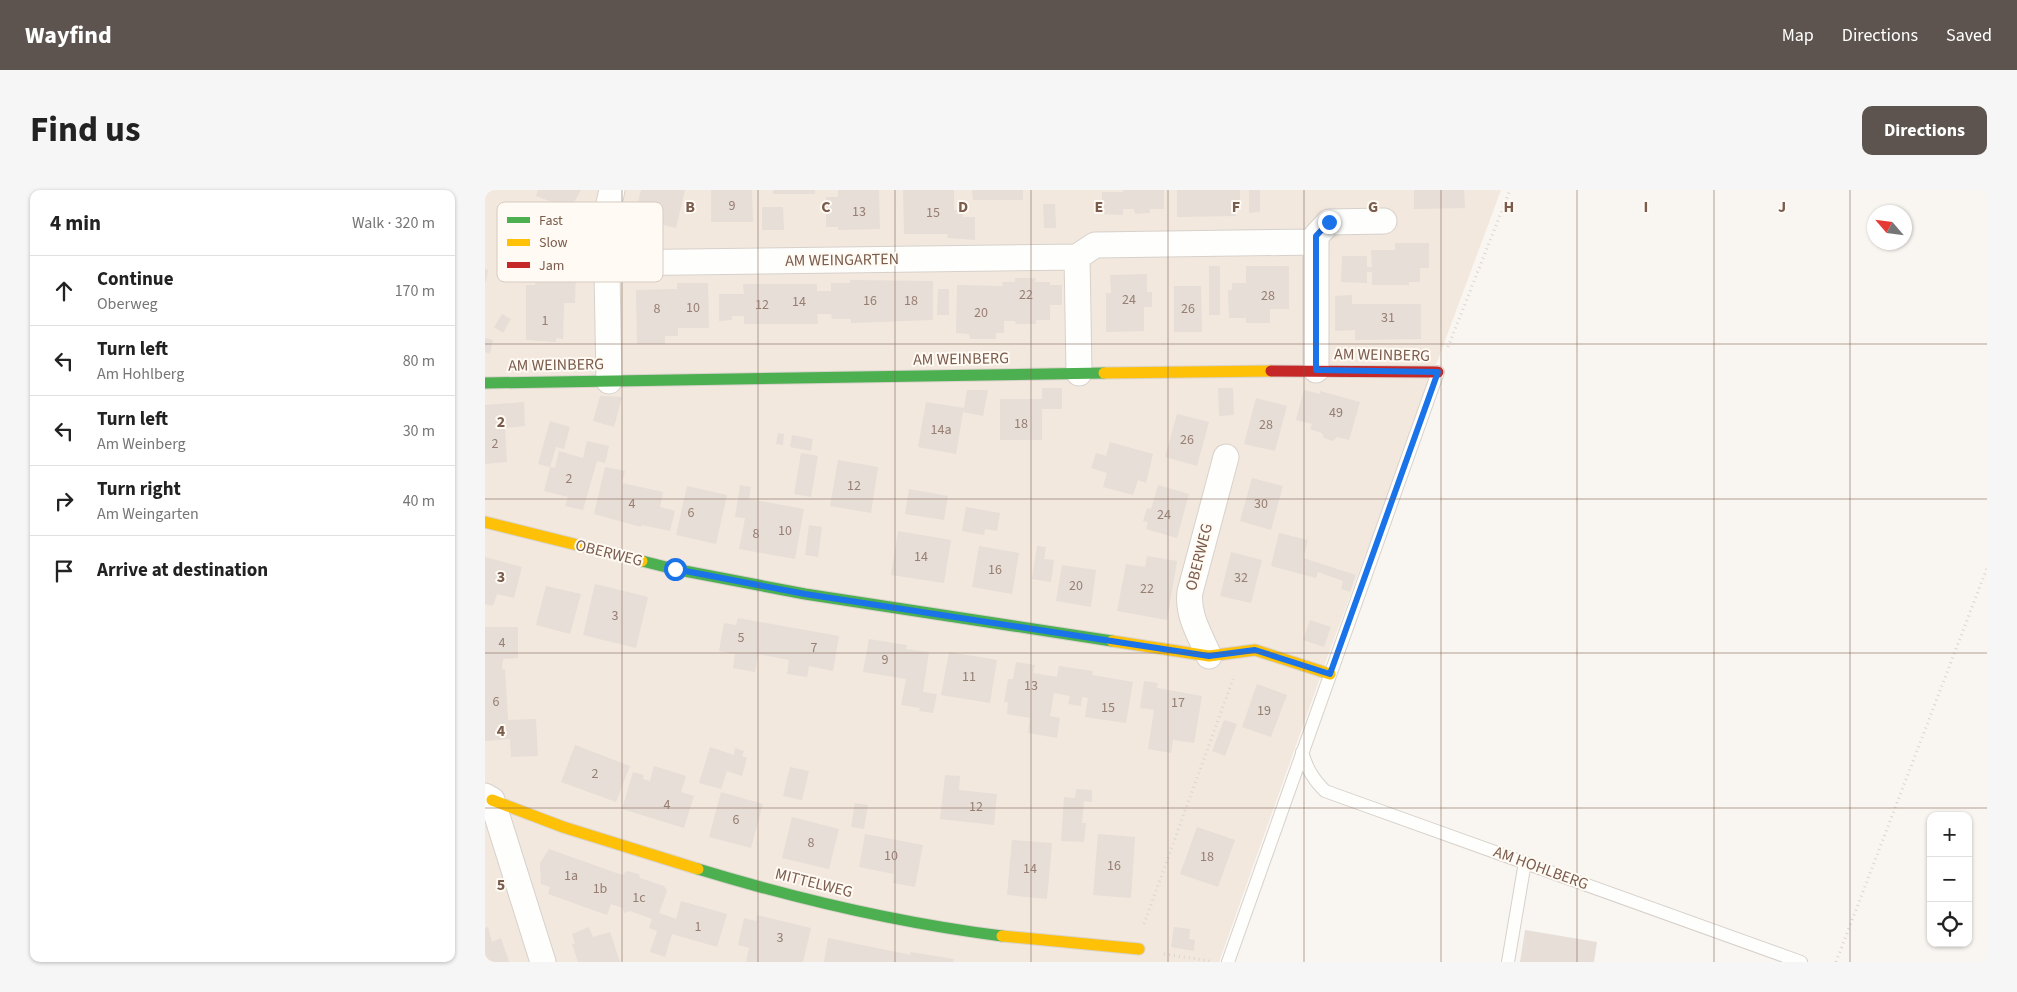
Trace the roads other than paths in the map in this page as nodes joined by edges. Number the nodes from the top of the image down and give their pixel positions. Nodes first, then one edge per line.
1 (1384, 221) dead end
2 (1316, 242) junction
3 (1077, 257) junction
4 (663, 262) edge
5 (607, 282) edge
6 (1316, 370) junction
7 (1438, 372) joint
8 (1079, 373) junction
9 (609, 381) junction
10 (485, 383) edge
11 (1226, 457) dead end
12 (485, 522) edge
13 (1209, 656) junction
14 (1330, 674) junction
15 (1302, 752) junction
16 (489, 798) edge
17 (1525, 862) junction
18 (1139, 949) road end
19 (543, 962) edge
20 (1227, 962) edge
21 (1508, 962) edge
22 (1801, 962) edge

1 - 2 street
2 - 3 street, AM WEINGARTEN
2 - 6 street
3 - 4 street, AM WEINGARTEN
3 - 8 street
5 - 9 street
6 - 7 street, AM WEINBERG
6 - 8 street, AM WEINBERG
7 - 14 lane
8 - 9 street, AM WEINBERG
9 - 10 street, AM WEINBERG
11 - 13 street, OBERWEG
12 - 13 street, OBERWEG
13 - 14 street, OBERWEG
14 - 15 lane
15 - 17 lane, AM HOHLBERG
15 - 20 lane
16 - 18 street, MITTELWEG
16 - 19 street
17 - 21 lane
17 - 22 lane, AM HOHLBERG

